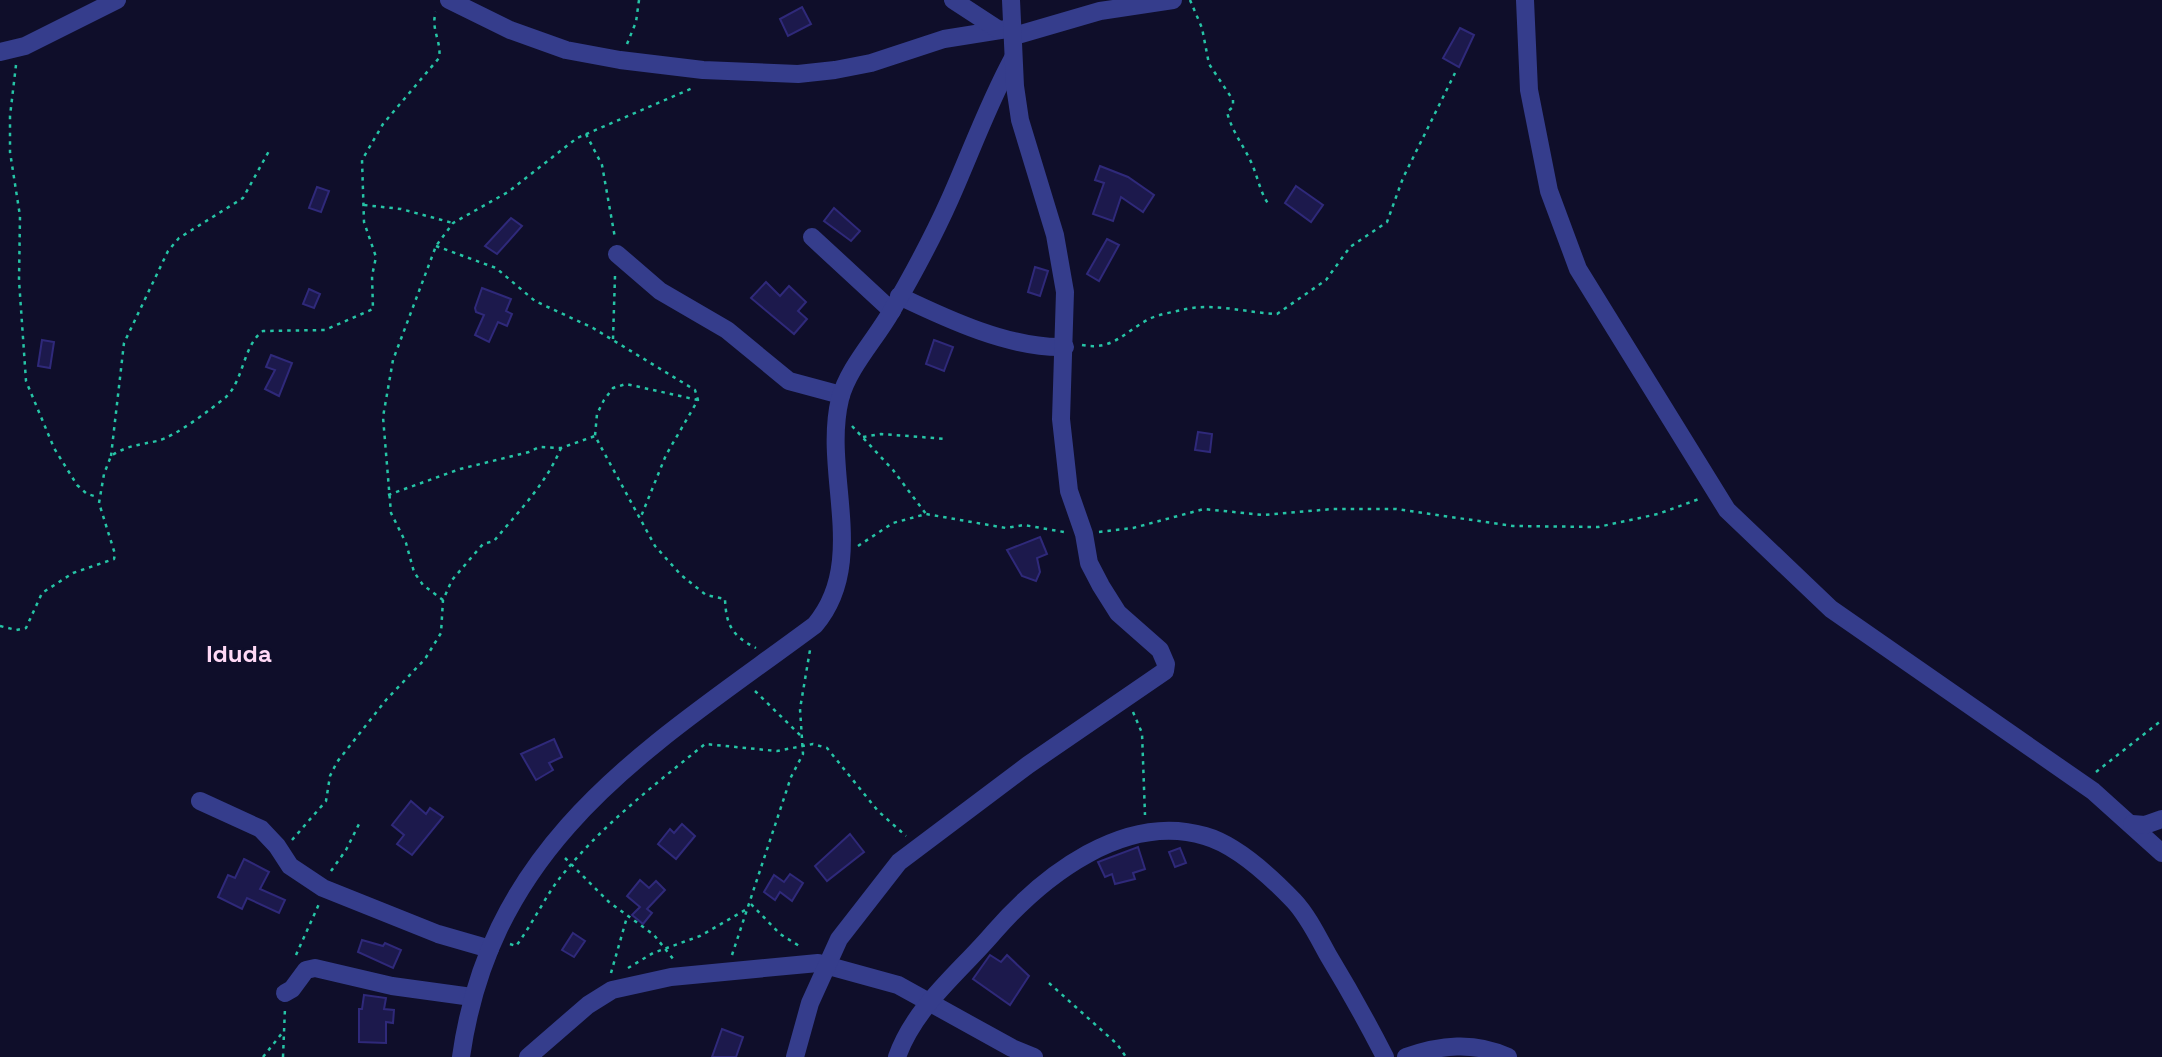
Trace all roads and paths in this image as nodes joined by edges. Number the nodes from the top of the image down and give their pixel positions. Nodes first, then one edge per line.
1 (117, 0) edge
2 (639, 0) edge
3 (953, 0) edge
4 (1011, 0) edge
5 (1173, 0) edge
6 (1190, 0) edge
7 (1525, 0) edge
8 (443, 5) edge
9 (1009, 31) junction
10 (25, 46) junction
11 (0, 52) edge
12 (1014, 55) junction
13 (620, 60) junction
14 (726, 70) junction
15 (1455, 72) dead end
16 (586, 134) junction
17 (270, 151) dead end
18 (362, 205) junction
19 (1269, 205) dead end
20 (453, 223) junction
21 (812, 237) dead end
22 (436, 246) junction
23 (617, 254) junction
24 (895, 304) junction
25 (613, 339) junction
26 (1065, 345) junction
27 (698, 400) junction
28 (839, 403) junction
29 (595, 436) junction
30 (863, 437) junction
31 (947, 439) dead end
32 (561, 448) junction
33 (111, 456) junction
34 (388, 495) junction
35 (1716, 495) junction
36 (99, 497) junction
37 (926, 514) junction
38 (640, 519) junction
39 (1075, 533) junction
40 (841, 551) junction
41 (443, 600) junction
42 (815, 625) junction
43 (0, 626) edge
44 (772, 657) junction
45 (742, 678) junction
46 (1117, 704) junction
47 (2162, 720) edge
48 (800, 735) junction
49 (803, 747) junction
50 (2086, 786) junction
51 (200, 801) dead end
52 (2162, 819) edge
53 (359, 824) dead end
54 (2132, 824) junction
55 (1146, 832) junction
56 (552, 842) junction
57 (919, 847) junction
58 (2162, 853) edge
59 (283, 855) junction
60 (572, 865) junction
61 (323, 888) junction
62 (750, 903) junction
63 (748, 908) junction
64 (628, 917) junction
65 (492, 943) junction
66 (667, 949) junction
67 (822, 963) junction
68 (726, 971) junction
69 (1049, 983) dead end
70 (609, 992) junction
71 (285, 993) dead end
72 (472, 997) junction
73 (929, 1000) junction
74 (284, 1031) dead end
75 (263, 1057) edge
76 (461, 1057) edge
77 (528, 1057) edge
78 (795, 1057) edge
79 (897, 1057) edge
80 (1034, 1057) edge
81 (1126, 1057) edge
82 (1385, 1057) edge
83 (1406, 1057) edge
84 (1508, 1057) edge

1 - 10 street
2 - 13 path
3 - 9 street
4 - 9 street
5 - 9 street
6 - 19 path
7 - 35 street
8 - 13 street
8 - 18 path
9 - 12 street
9 - 14 street
10 - 11 street
10 - 36 path
12 - 24 street
12 - 26 street
13 - 14 street
14 - 16 path
15 - 26 path
16 - 20 path
16 - 23 path
17 - 33 path
18 - 20 path
18 - 33 path
20 - 22 path
21 - 24 street
22 - 25 path
22 - 34 path
23 - 25 path
23 - 28 street
24 - 26 street
24 - 28 street
25 - 27 path
26 - 39 street
27 - 29 path
27 - 38 path
28 - 30 path
28 - 40 street
29 - 32 path
29 - 38 path
30 - 31 path
30 - 37 path
32 - 34 path
32 - 41 path
33 - 36 path
34 - 41 path
35 - 39 path
35 - 50 street
36 - 43 path
37 - 39 path
37 - 40 path
38 - 44 path
39 - 46 street
40 - 42 street
41 - 59 path
42 - 44 street
42 - 48 path
44 - 45 street
45 - 48 path
45 - 56 street
46 - 55 path
46 - 57 street
47 - 50 path
48 - 49 path
49 - 57 path
49 - 60 path
49 - 62 path
50 - 54 street
51 - 59 street
52 - 54 street
53 - 61 path
54 - 58 street
55 - 73 street
55 - 82 street
56 - 60 path
56 - 65 street
57 - 67 street
59 - 61 street
60 - 64 path
60 - 65 path
61 - 65 street
62 - 63 path
62 - 67 path
63 - 66 path
63 - 68 path
64 - 66 path
64 - 70 path
65 - 72 street
66 - 70 path
67 - 68 street
67 - 73 street
67 - 78 street
68 - 70 street
69 - 81 path
70 - 77 street
71 - 72 street
72 - 76 street
73 - 79 street
73 - 80 street
74 - 75 path
83 - 84 street

